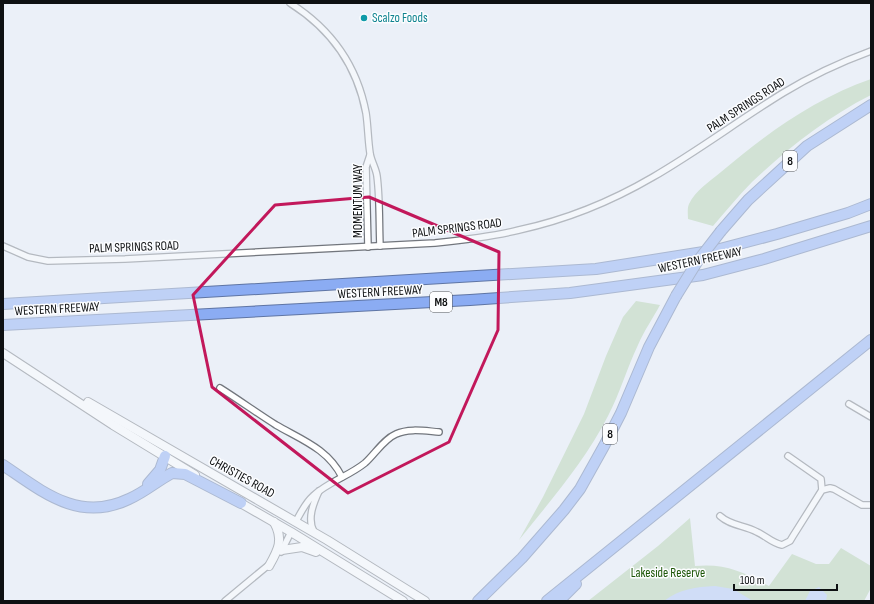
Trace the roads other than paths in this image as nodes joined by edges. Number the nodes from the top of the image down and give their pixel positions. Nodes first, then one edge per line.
1 (290, 3) edge
2 (871, 51) edge
3 (871, 105) edge
4 (370, 154) junction
5 (871, 204) edge
6 (871, 226) edge
7 (3, 246) edge
8 (380, 246) junction
9 (368, 247) junction
10 (3, 304) edge
11 (3, 325) edge
12 (871, 340) edge
13 (3, 353) edge
14 (45, 379) junction
15 (220, 388) dead end
16 (849, 404) dead end
17 (107, 413) junction
18 (871, 417) edge
19 (439, 432) dead end
20 (165, 456) junction
21 (788, 456) dead end
22 (3, 465) edge
23 (342, 477) junction
24 (822, 490) junction
25 (319, 491) junction
26 (138, 494) junction
27 (241, 503) junction
28 (871, 505) edge
29 (720, 516) dead end
30 (274, 522) junction
31 (296, 522) junction
32 (291, 532) junction
33 (314, 532) junction
34 (282, 550) junction
35 (605, 554) junction
36 (269, 566) junction
37 (349, 568) junction
38 (225, 601) edge
39 (403, 601) edge
40 (425, 601) edge
41 (478, 601) edge
42 (547, 601) edge
43 (559, 601) edge

1 - 4 street, MOMENTUM WAY
2 - 8 street, PALM SPRINGS ROAD
3 - 41 highway, 8, bridge
4 - 8 street, MOMENTUM WAY
4 - 9 street, MOMENTUM WAY
5 - 10 highway, WESTERN FREEWAY / M8
6 - 11 highway, WESTERN FREEWAY / M8
7 - 9 street, PALM SPRINGS ROAD
8 - 9 street, PALM SPRINGS ROAD
12 - 35 highway
13 - 14 main road, CHRISTIES ROAD
14 - 17 main road, CHRISTIES ROAD
14 - 20 main road, CHRISTIES ROAD
15 - 23 street
16 - 18 street
17 - 20 main road
17 - 31 main road, CHRISTIES ROAD
19 - 23 street
20 - 26 highway
20 - 27 main road, CHRISTIES ROAD
21 - 24 street
22 - 26 highway
23 - 25 street
24 - 28 street
24 - 29 street
25 - 31 street
25 - 33 street
26 - 27 highway
27 - 30 main road, CHRISTIES ROAD
30 - 32 main road, CHRISTIES ROAD
30 - 36 main road
31 - 32 main road
31 - 33 main road, CHRISTIES ROAD
32 - 34 street
32 - 37 main road, CHRISTIES ROAD
33 - 40 main road, CHRISTIES ROAD
34 - 36 street
34 - 37 main road
35 - 42 highway
35 - 43 highway
36 - 38 street
37 - 39 main road, CHRISTIES ROAD

